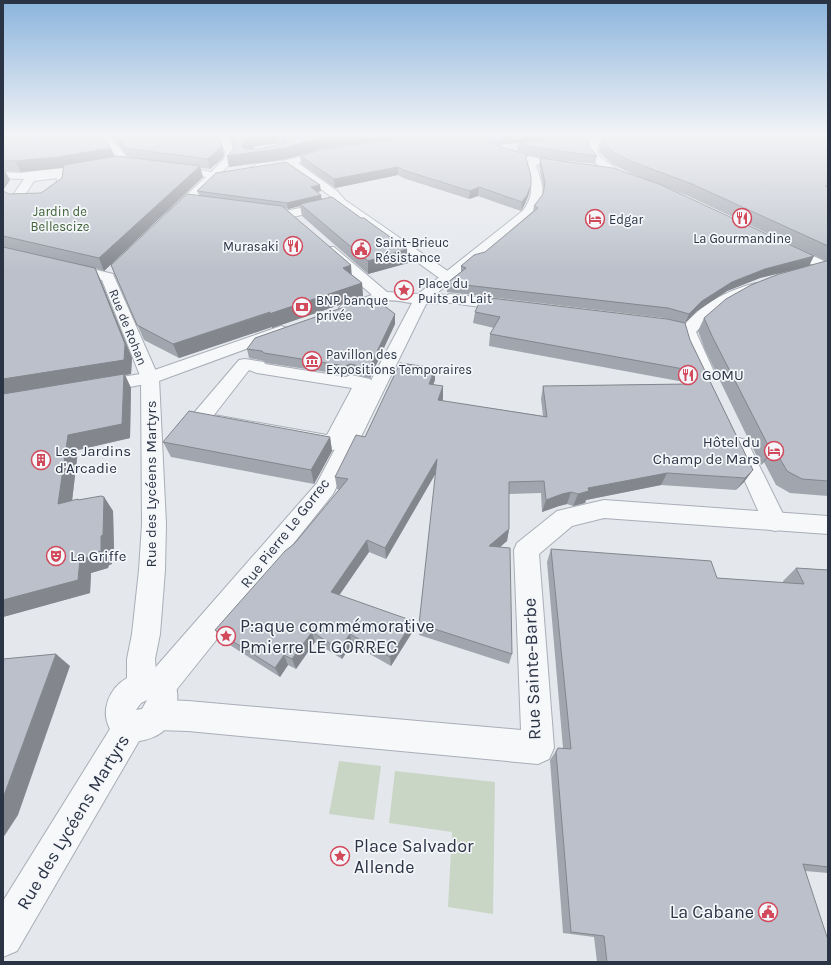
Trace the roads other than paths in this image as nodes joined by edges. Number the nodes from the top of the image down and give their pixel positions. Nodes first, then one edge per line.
1 (18, 180) edge
2 (208, 180) edge
3 (315, 180) edge
4 (535, 180) edge
5 (3, 199) edge
6 (187, 200) junction
7 (203, 202) edge
8 (341, 202) junction
9 (164, 222) edge
10 (301, 225) edge
11 (318, 240) edge
12 (774, 242) edge
13 (57, 265) edge
14 (827, 268) edge
15 (805, 273) edge
16 (447, 277) junction
17 (768, 283) edge
18 (383, 296) junction
19 (421, 299) junction
20 (521, 308) edge
21 (330, 314) edge
22 (293, 327) edge
23 (245, 364) joint
24 (150, 378) junction
25 (711, 386) edge
26 (80, 390) edge
27 (731, 429) edge
28 (775, 522) junction
29 (828, 525) edge
30 (147, 704) junction
31 (3, 938) edge

1 - 5 street
2 - 6 street
3 - 8 street
4 - 16 street
6 - 7 street
6 - 9 street
8 - 10 street
8 - 16 street
11 - 18 street
12 - 14 street
13 - 24 street, Rue de Rohan
14 - 15 street
16 - 19 street
17 - 25 street
18 - 19 street
18 - 21 street
19 - 20 street
19 - 30 street, Rue Pierre Le Gorrec
22 - 24 street
23 - 23 street
24 - 26 street
24 - 30 street, Rue des Lycéens Martyrs
27 - 28 street
28 - 29 street, Rue Sainte-Barbe
28 - 30 street, Rue Sainte-Barbe
30 - 31 street, Rue des Lycéens Martyrs

